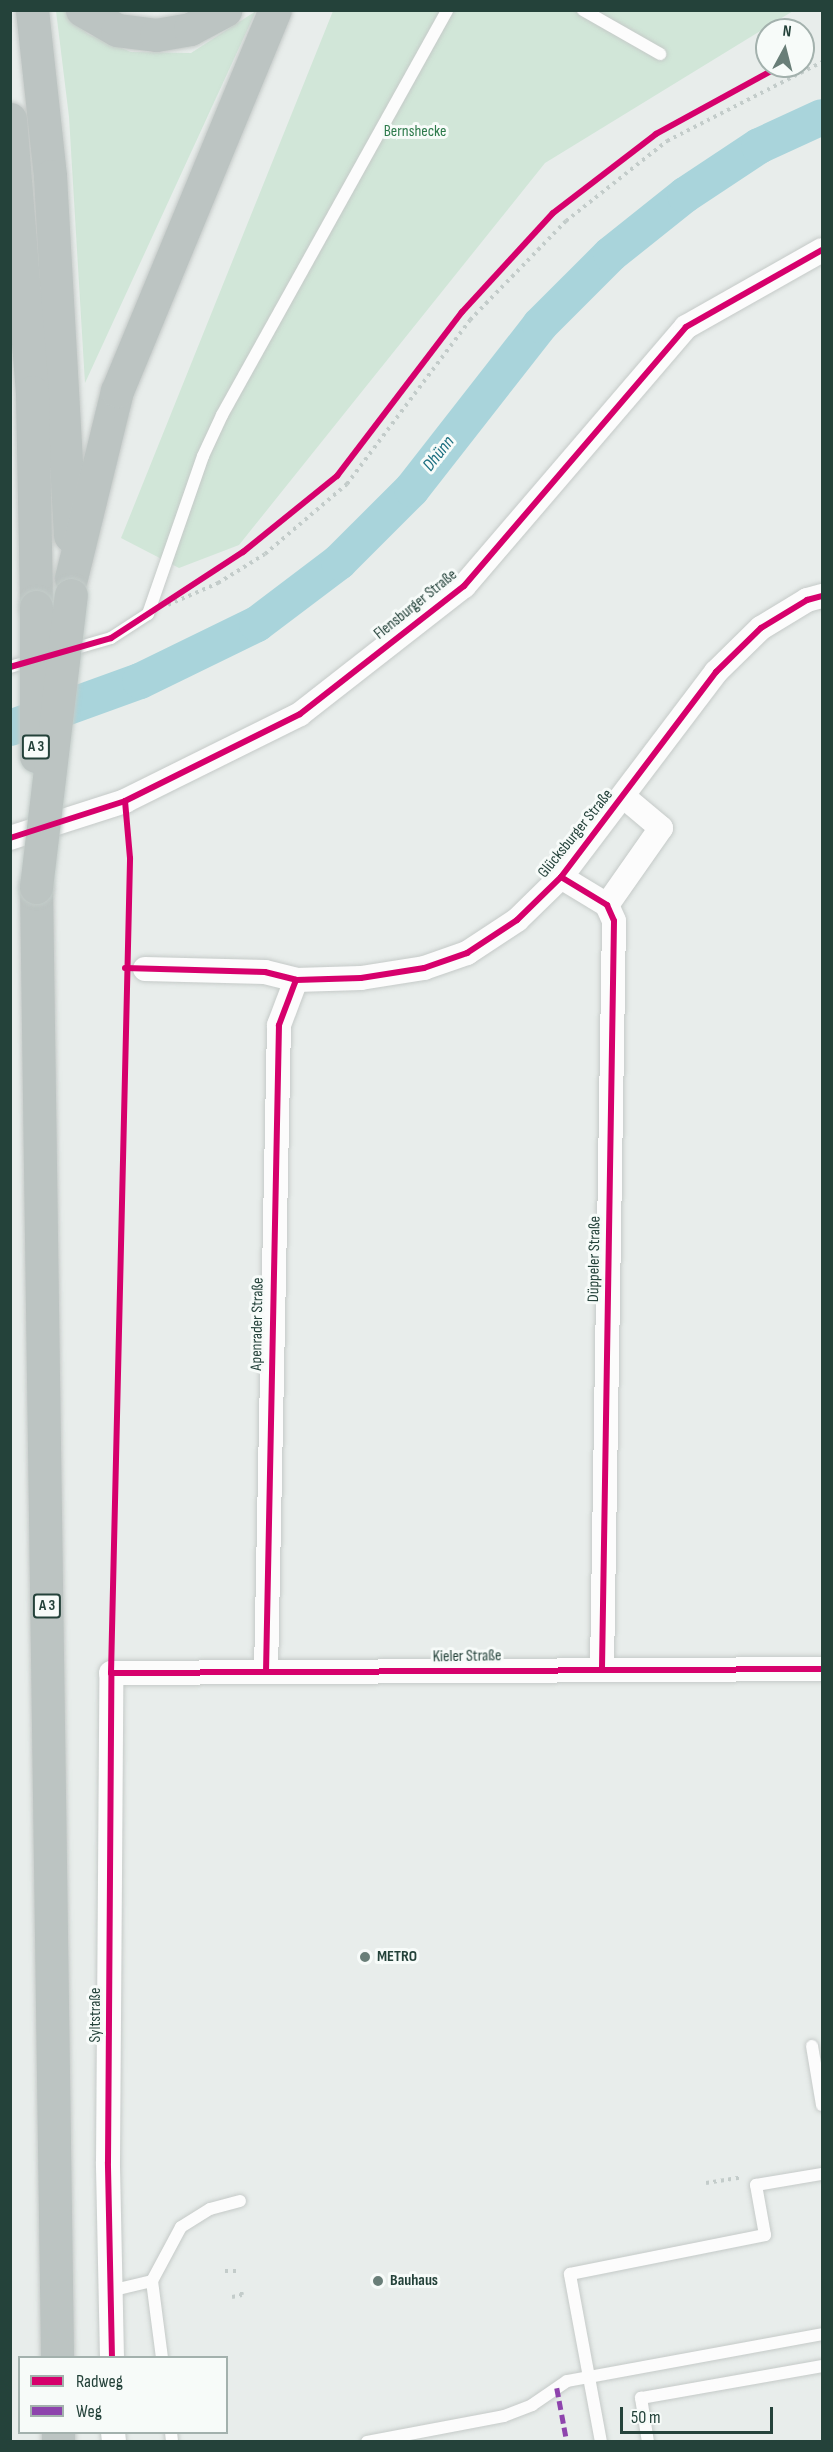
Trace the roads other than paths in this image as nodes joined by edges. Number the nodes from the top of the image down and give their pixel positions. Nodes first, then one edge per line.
1 (32, 10) edge
2 (81, 10) edge
3 (225, 10) edge
4 (274, 10) edge
5 (447, 10) edge
6 (583, 10) edge
7 (660, 54) dead end
8 (10, 118) edge
9 (822, 250) edge
10 (71, 586) junction
11 (822, 596) edge
12 (10, 667) edge
13 (624, 797) junction
14 (10, 838) edge
15 (561, 877) junction
16 (36, 887) junction
17 (607, 905) junction
18 (145, 969) dead end
19 (296, 980) junction
20 (822, 1668) edge
21 (602, 1670) junction
22 (266, 1672) junction
23 (111, 1673) joint
24 (812, 2046) dead end
25 (822, 2105) edge
26 (822, 2174) edge
27 (240, 2201) dead end
28 (152, 2281) junction
29 (110, 2290) junction
30 (822, 2334) edge
31 (57, 2356) edge
32 (112, 2356) edge
33 (162, 2356) edge
34 (822, 2366) edge
35 (587, 2377) junction
36 (367, 2442) edge
37 (601, 2442) edge
38 (648, 2442) edge

1 - 10 highway
2 - 3 highway
4 - 10 highway
5 - 12 lane
6 - 7 lane
8 - 16 highway, A 3, bridge
9 - 14 street, Flensburger Straße
10 - 16 highway, bridge
11 - 13 street, Glücksburger Straße
13 - 15 street, Glücksburger Straße
13 - 17 street, Glücksburger Straße
15 - 17 street
15 - 19 street, Glücksburger Straße
16 - 31 highway, A 3
17 - 21 street, Düppeler Straße
18 - 19 street, Glücksburger Straße
19 - 22 street, Apenrader Straße
20 - 21 street, Kieler Straße
21 - 22 street, Kieler Straße
22 - 23 street, Kieler Straße
23 - 29 street, Syltstraße
24 - 25 lane
26 - 35 lane
27 - 28 lane
28 - 29 lane
28 - 33 lane
29 - 32 street, Syltstraße
30 - 35 lane
34 - 38 lane
35 - 36 lane
35 - 37 lane

